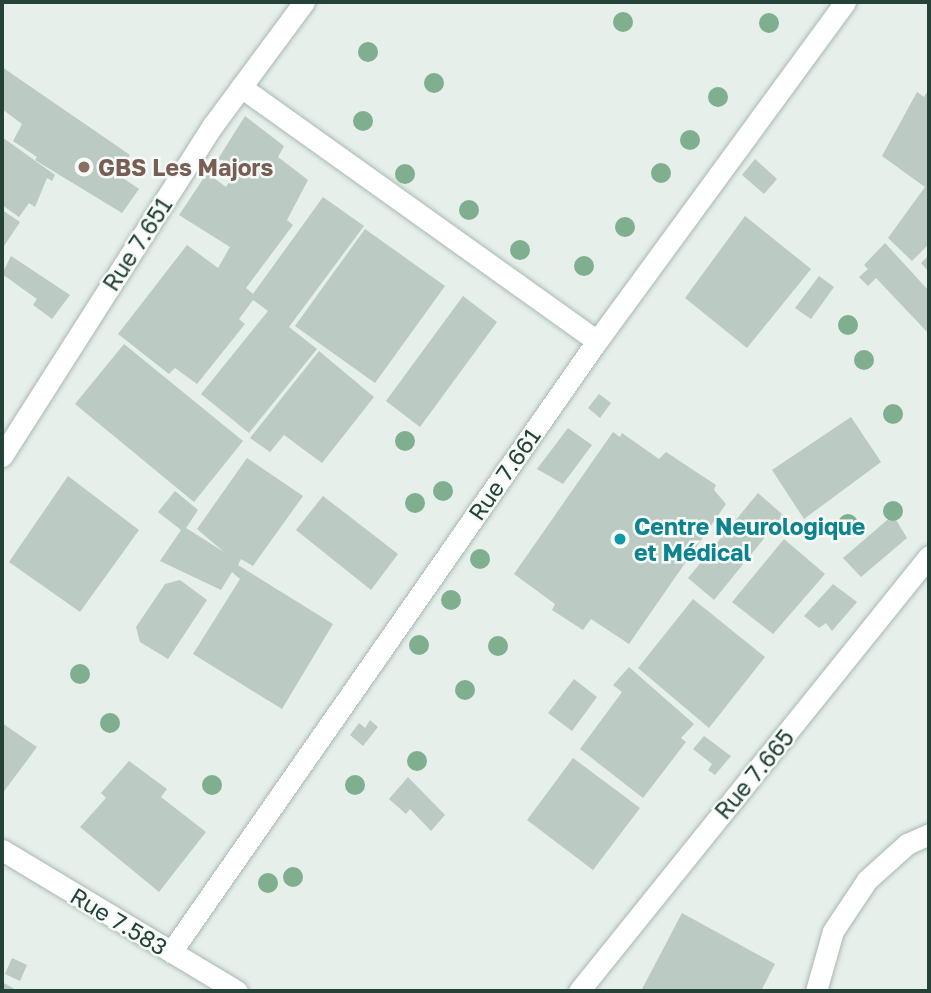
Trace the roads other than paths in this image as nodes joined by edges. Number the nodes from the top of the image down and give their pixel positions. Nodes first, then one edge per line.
1 (304, 2) edge
2 (845, 2) edge
3 (241, 87) junction
4 (597, 341) junction
5 (2, 456) edge
6 (929, 556) edge
7 (929, 834) edge
8 (2, 850) edge
9 (171, 952) junction
10 (237, 991) edge
11 (579, 991) edge
12 (816, 991) edge

1 - 3 street, Rue 7.651
2 - 4 street, Rue 7.661
3 - 4 street
3 - 5 street, Rue 7.651
4 - 9 street, Rue 7.661
6 - 11 street, Rue 7.665
7 - 12 street
8 - 9 street, Rue 7.583
9 - 10 street, Rue 7.583

